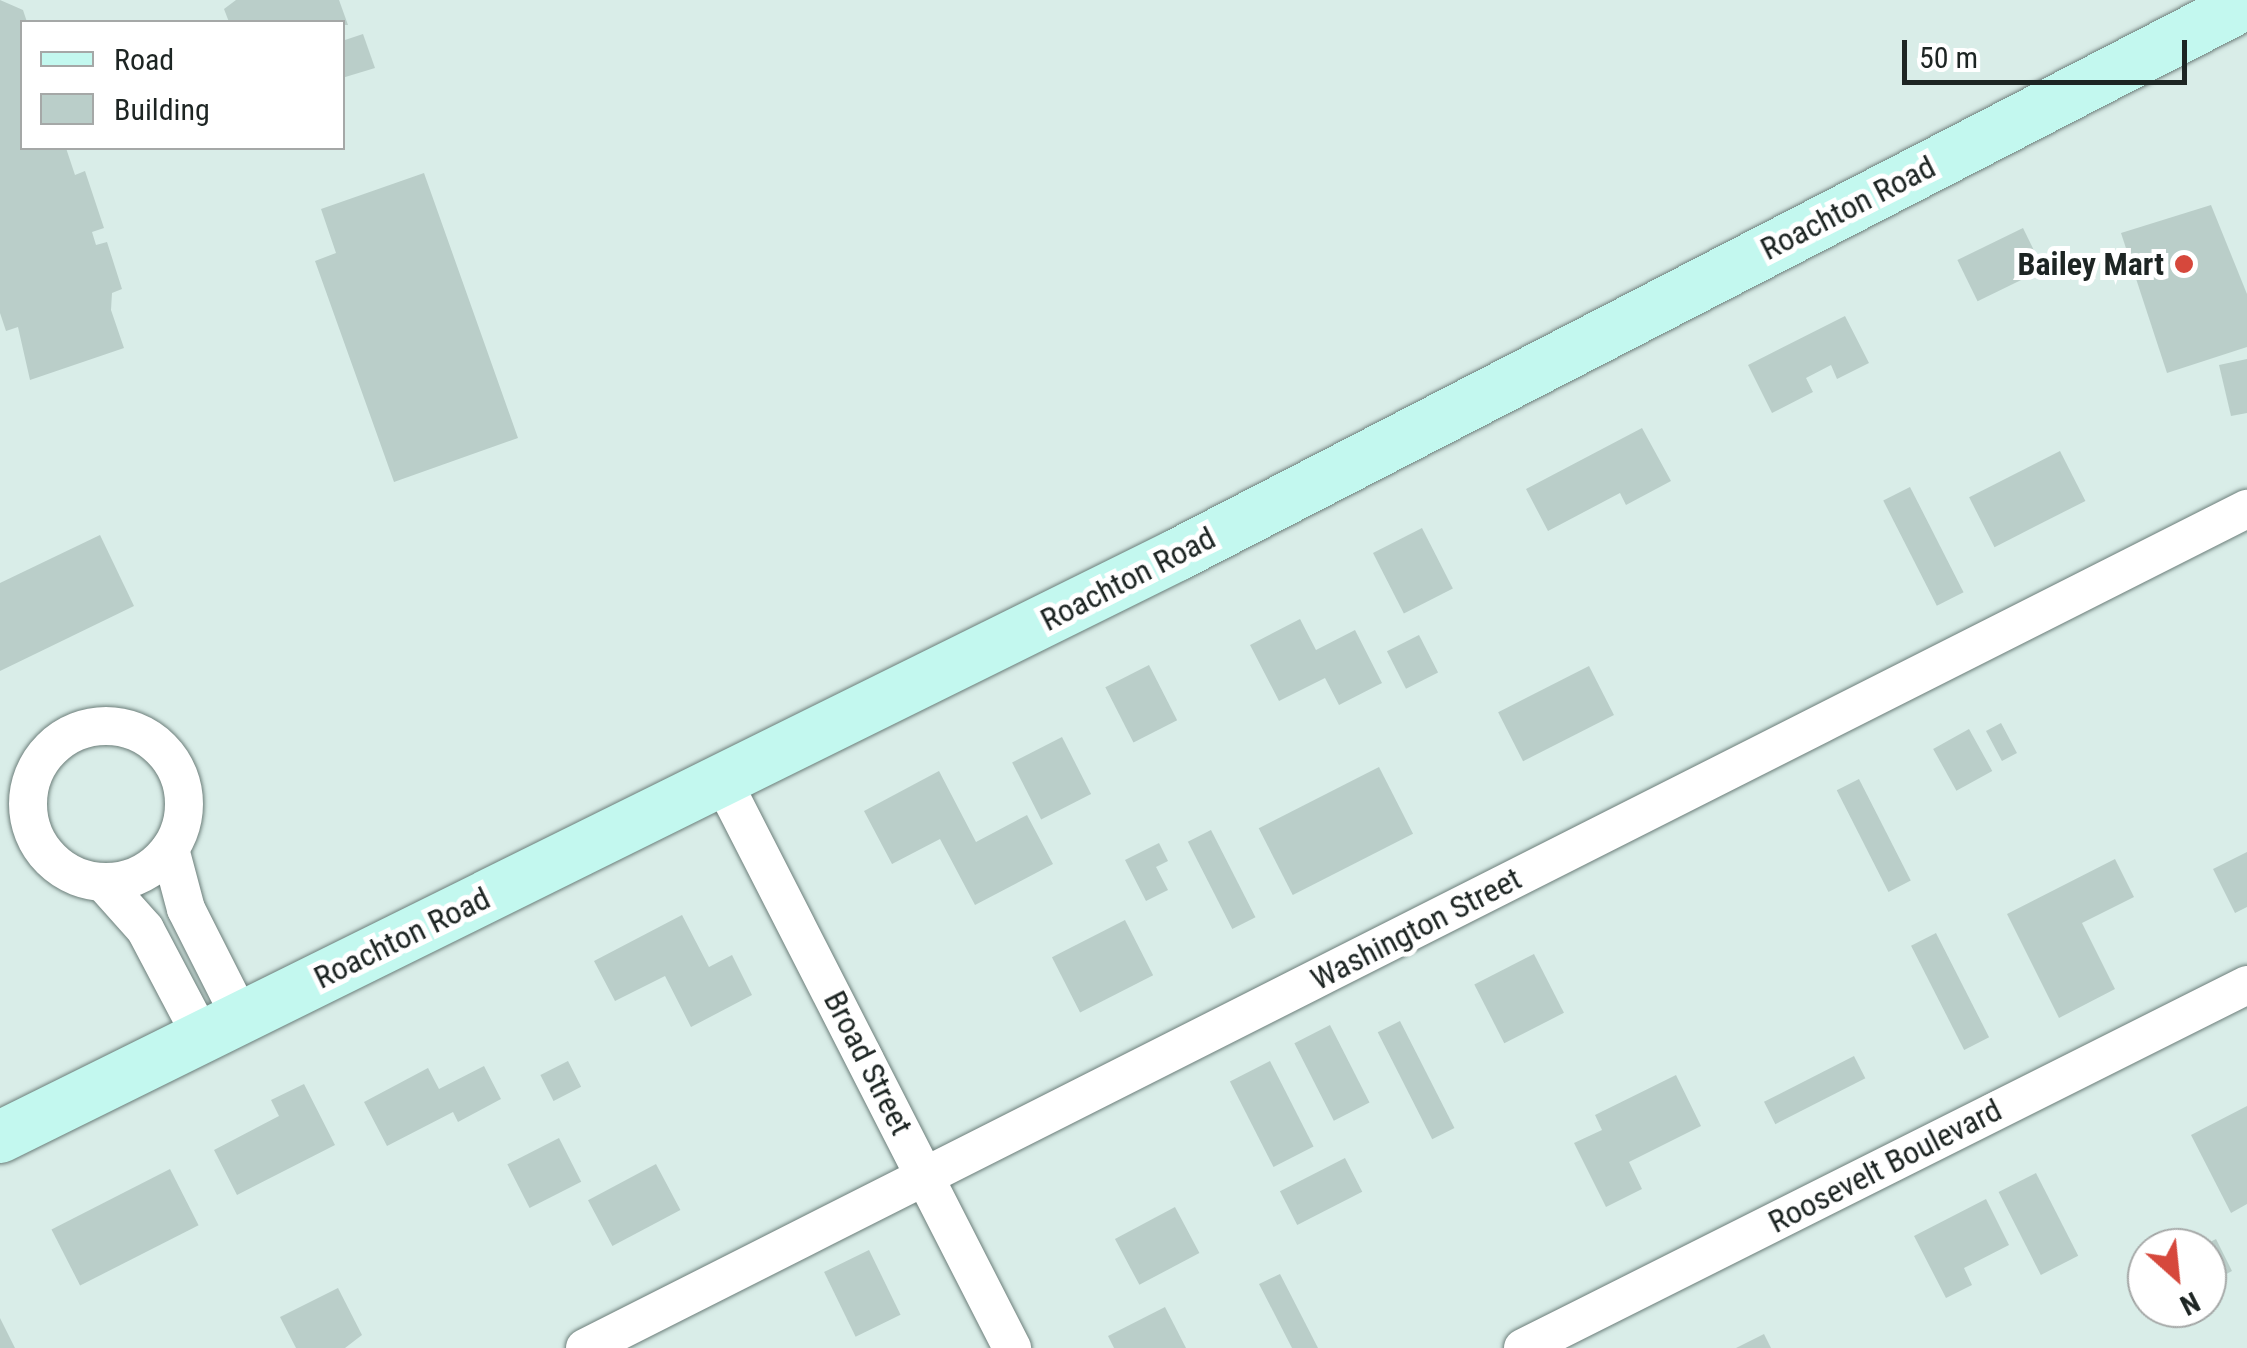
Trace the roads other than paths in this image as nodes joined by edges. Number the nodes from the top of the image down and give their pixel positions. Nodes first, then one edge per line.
1 (2247, 4) edge
2 (2247, 509) edge
3 (722, 780) junction
4 (170, 849) junction
5 (103, 882) junction
6 (2247, 985) edge
7 (221, 1028) junction
8 (0, 1137) edge
9 (926, 1176) junction
10 (585, 1348) edge
11 (1012, 1348) edge
12 (1524, 1348) edge

1 - 3 street, Roachton Road
2 - 9 street, Washington Street
3 - 7 street, Roachton Road
3 - 9 street, Broad Street
4 - 5 street
4 - 5 street
4 - 7 street
5 - 7 street
6 - 12 street, Roosevelt Boulevard
7 - 8 street, Roachton Road
9 - 10 street, Washington Street
9 - 11 street, Broad Street

